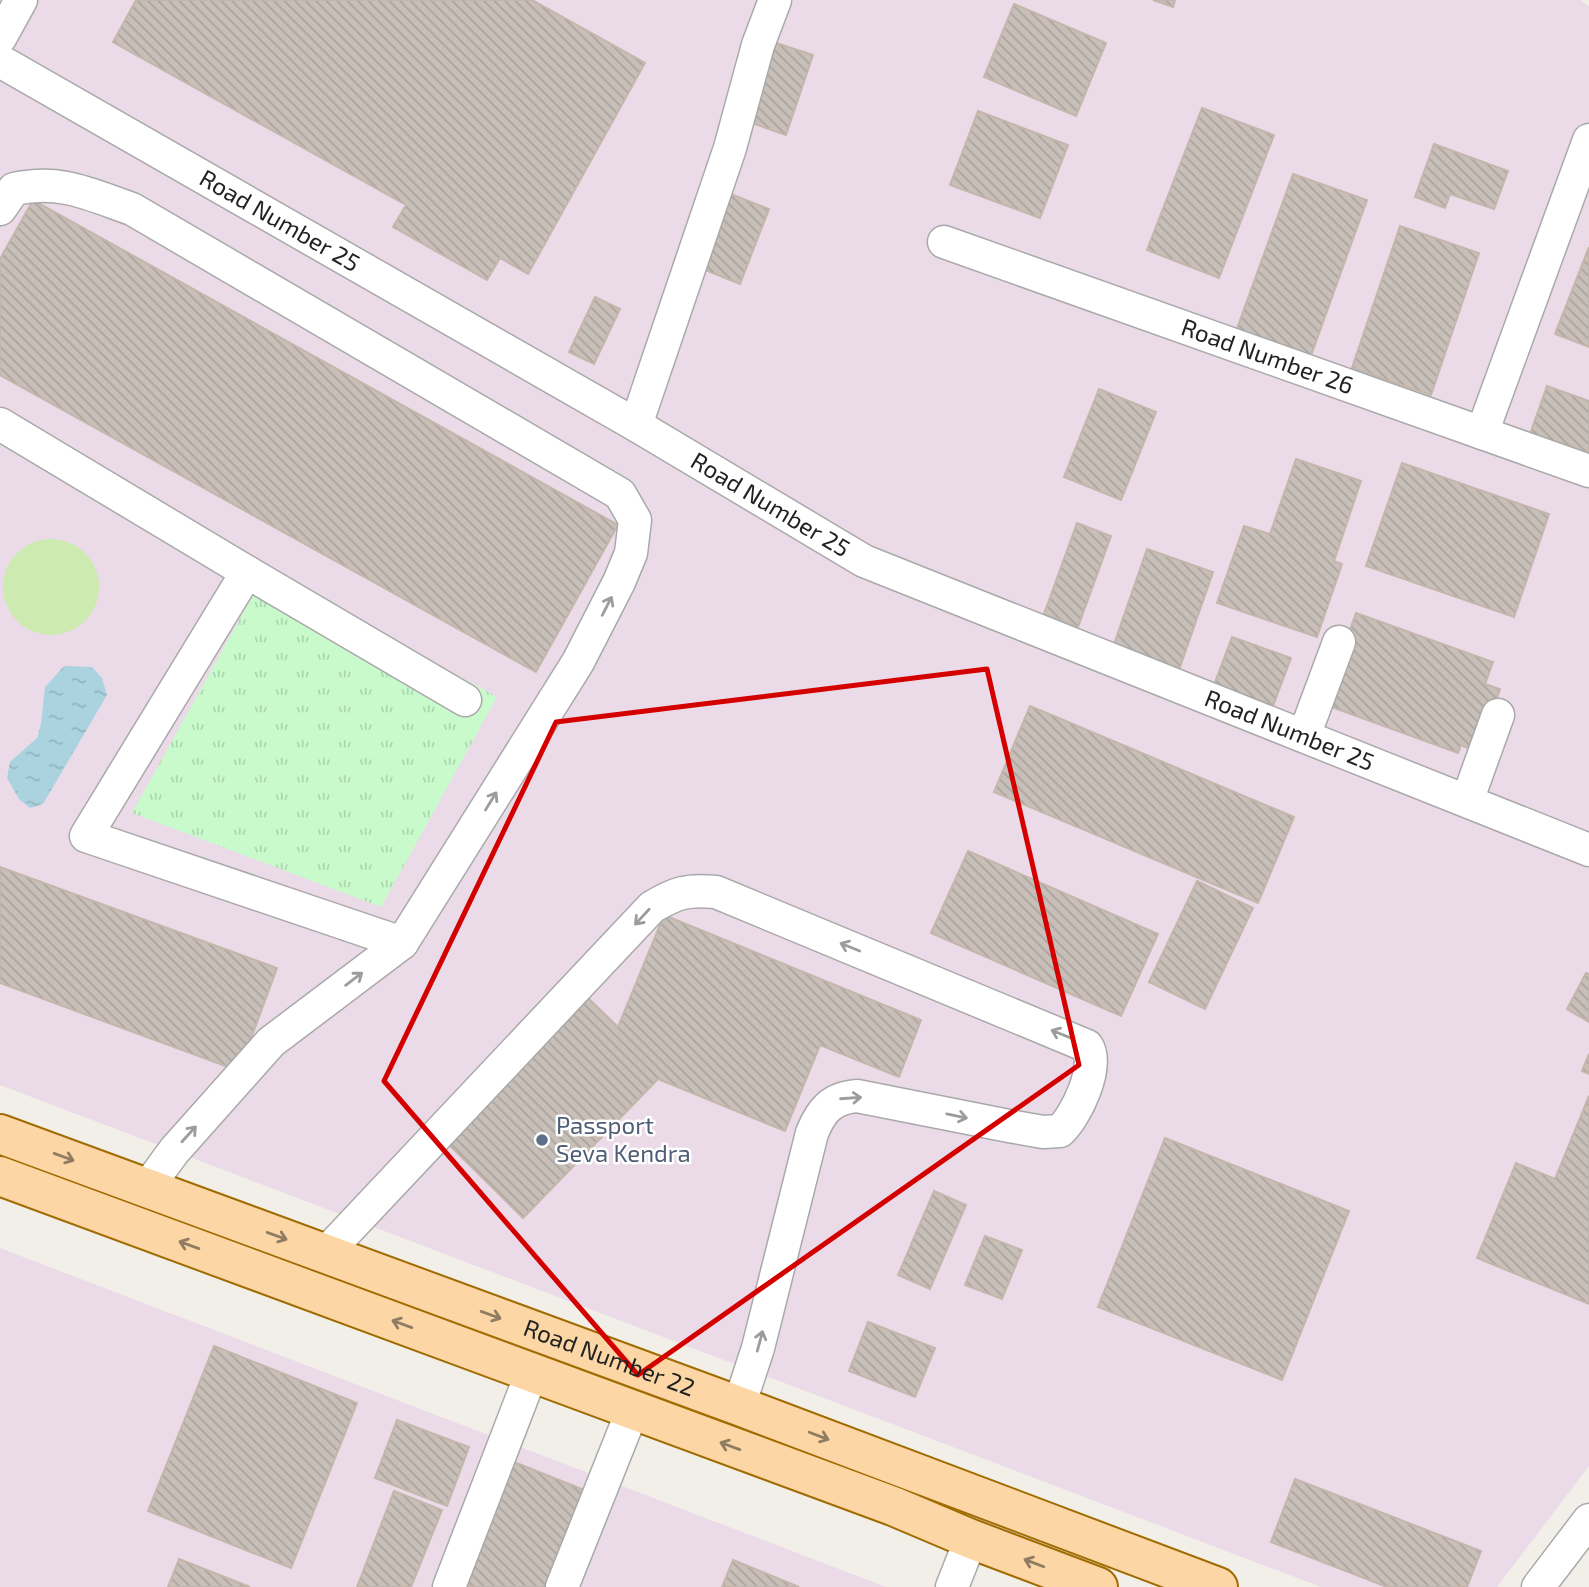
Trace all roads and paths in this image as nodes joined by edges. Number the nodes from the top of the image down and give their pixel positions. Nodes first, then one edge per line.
1 (21, 0) edge
2 (775, 0) edge
3 (0, 38) edge
4 (0, 61) edge
5 (1589, 140) edge
6 (0, 209) edge
7 (944, 242) dead end
8 (0, 424) edge
9 (635, 425) junction
10 (1482, 433) junction
11 (1589, 471) edge
12 (247, 572) junction
13 (1339, 642) dead end
14 (465, 700) dead end
15 (1498, 715) dead end
16 (1304, 736) junction
17 (1467, 802) junction
18 (1589, 850) edge
19 (402, 943) junction
20 (0, 1134) edge
21 (0, 1175) edge
22 (148, 1188) junction
23 (325, 1254) junction
24 (532, 1372) junction
25 (739, 1406) junction
26 (633, 1409) junction
27 (782, 1422) junction
28 (768, 1460) junction
29 (1589, 1520) edge
30 (971, 1539) junction
31 (449, 1587) edge
32 (562, 1587) edge
33 (952, 1587) edge
34 (1098, 1587) edge
35 (1218, 1587) edge
36 (1538, 1587) edge

1 - 3 street
2 - 9 street
4 - 9 street, Road Number 25
5 - 10 street
19 -> 6 street
7 - 10 street, Road Number 26
8 - 12 street
9 - 16 street, Road Number 25
10 - 11 street, Road Number 26
12 - 14 street
12 - 19 street
13 - 16 street
15 - 17 street
16 - 17 street, Road Number 25
17 - 18 street, Road Number 25
22 -> 19 street
20 -> 22 main road, Road Number 22
24 -> 21 main road, Road Number 22
22 -> 23 main road, Road Number 22
23 -> 25 main road, Road Number 22
25 -> 23 street
24 - 26 main road, Road Number 22
24 - 31 street
25 - 27 main road, Road Number 22
28 -> 26 main road, Road Number 22
26 - 32 street
27 - 28 main road
27 -> 35 main road, Road Number 22
28 - 30 main road, Road Number 22
29 - 36 street
30 - 33 street
34 -> 30 main road, Road Number 22

